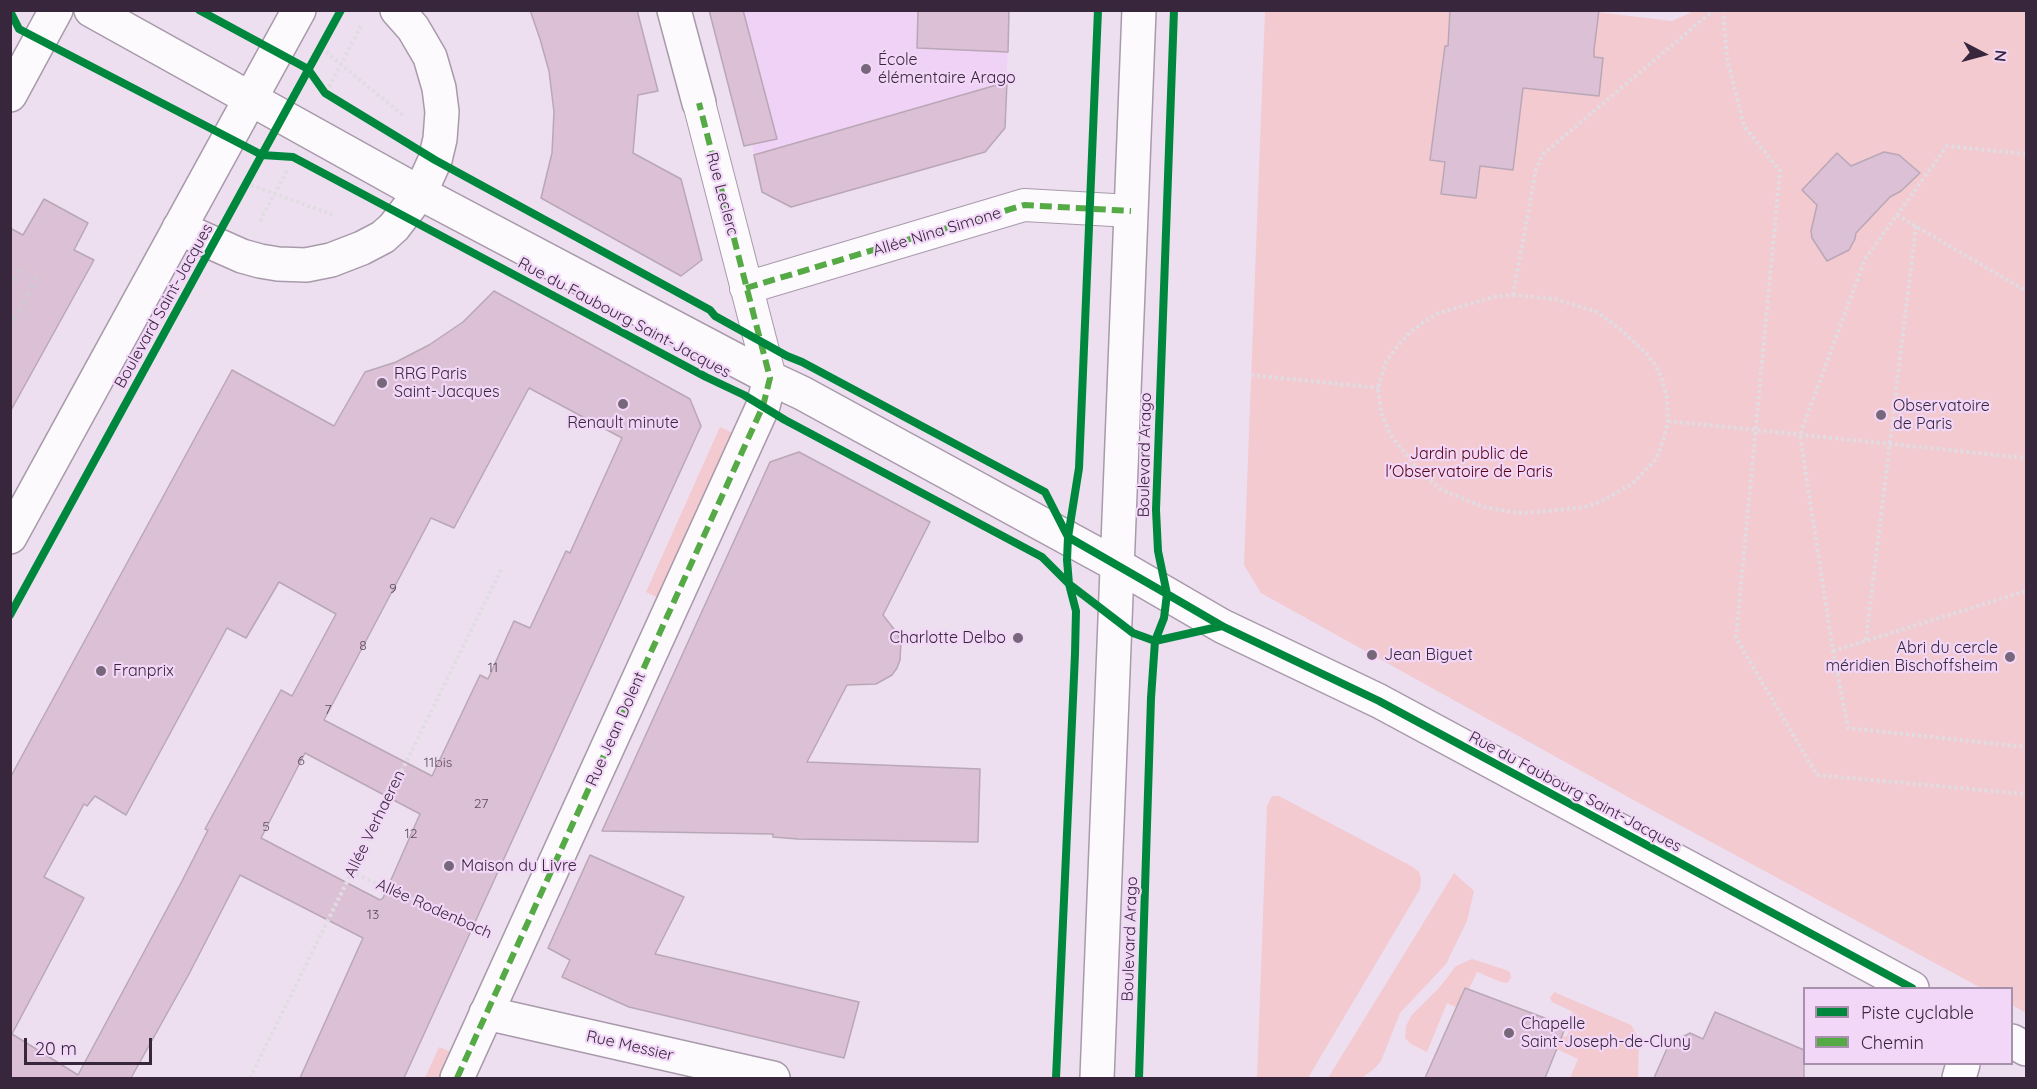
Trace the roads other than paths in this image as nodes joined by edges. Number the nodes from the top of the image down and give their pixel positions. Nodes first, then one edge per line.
1 (56, 10) edge
2 (91, 10) edge
3 (299, 10) edge
4 (397, 10) edge
5 (674, 10) edge
6 (1139, 10) edge
7 (10, 95) edge
8 (250, 100) junction
9 (699, 103) joint
10 (420, 194) junction
11 (1131, 211) junction
12 (179, 228) junction
13 (746, 288) junction
14 (770, 378) junction
15 (10, 537) edge
16 (1117, 566) junction
17 (1910, 987) edge
18 (486, 1013) junction
19 (457, 1078) edge
20 (773, 1078) edge
21 (1097, 1078) edge

1 - 7 main road
2 - 8 main road, Rue du Faubourg Saint-Jacques
3 - 8 main road, Boulevard Saint-Jacques
4 - 10 main road
5 - 9 main road, Rue Leclerc
6 - 11 main road, Boulevard Arago
8 - 10 main road, Rue du Faubourg Saint-Jacques
8 - 12 main road, Boulevard Saint-Jacques
9 - 13 street, Rue Leclerc
10 - 12 main road
10 - 14 main road, Rue du Faubourg Saint-Jacques
11 - 13 street, Allée Nina Simone
11 - 16 main road, Boulevard Arago
12 - 15 main road, Boulevard Saint-Jacques
13 - 14 street, Rue Leclerc
14 - 16 main road, Rue du Faubourg Saint-Jacques
14 - 18 main road, Rue Jean Dolent
16 - 17 main road, Rue du Faubourg Saint-Jacques
16 - 21 main road, Boulevard Arago
18 - 19 main road, Rue Jean Dolent
18 - 20 main road, Rue Messier

